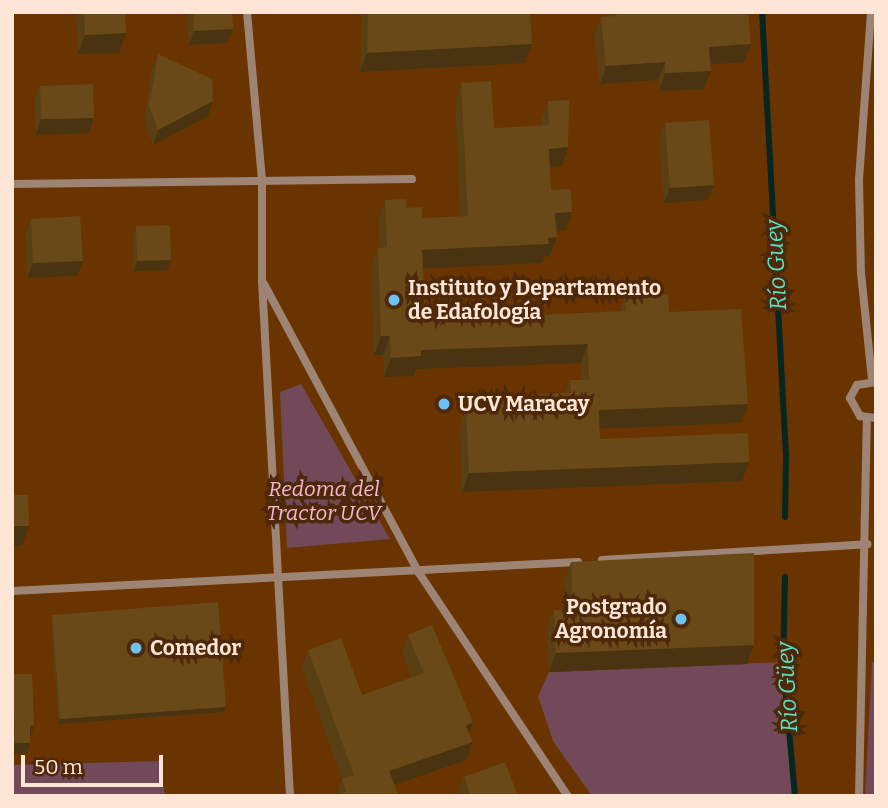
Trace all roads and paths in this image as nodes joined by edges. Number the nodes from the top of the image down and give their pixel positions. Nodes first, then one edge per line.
1 (247, 12) edge
2 (871, 12) edge
3 (412, 179) dead end
4 (262, 180) junction
5 (12, 184) edge
6 (262, 281) junction
7 (874, 381) edge
8 (871, 418) edge
9 (867, 544) junction
10 (419, 573) junction
11 (279, 578) junction
12 (12, 591) edge
13 (290, 796) edge
14 (568, 796) edge
15 (859, 796) edge

1 - 4 lane
2 - 7 lane
3 - 4 lane
4 - 5 lane
4 - 6 lane
6 - 10 lane
6 - 11 lane
7 - 8 lane
8 - 9 lane
9 - 10 lane
9 - 15 lane
10 - 11 lane
10 - 14 lane
11 - 12 lane
11 - 13 lane

